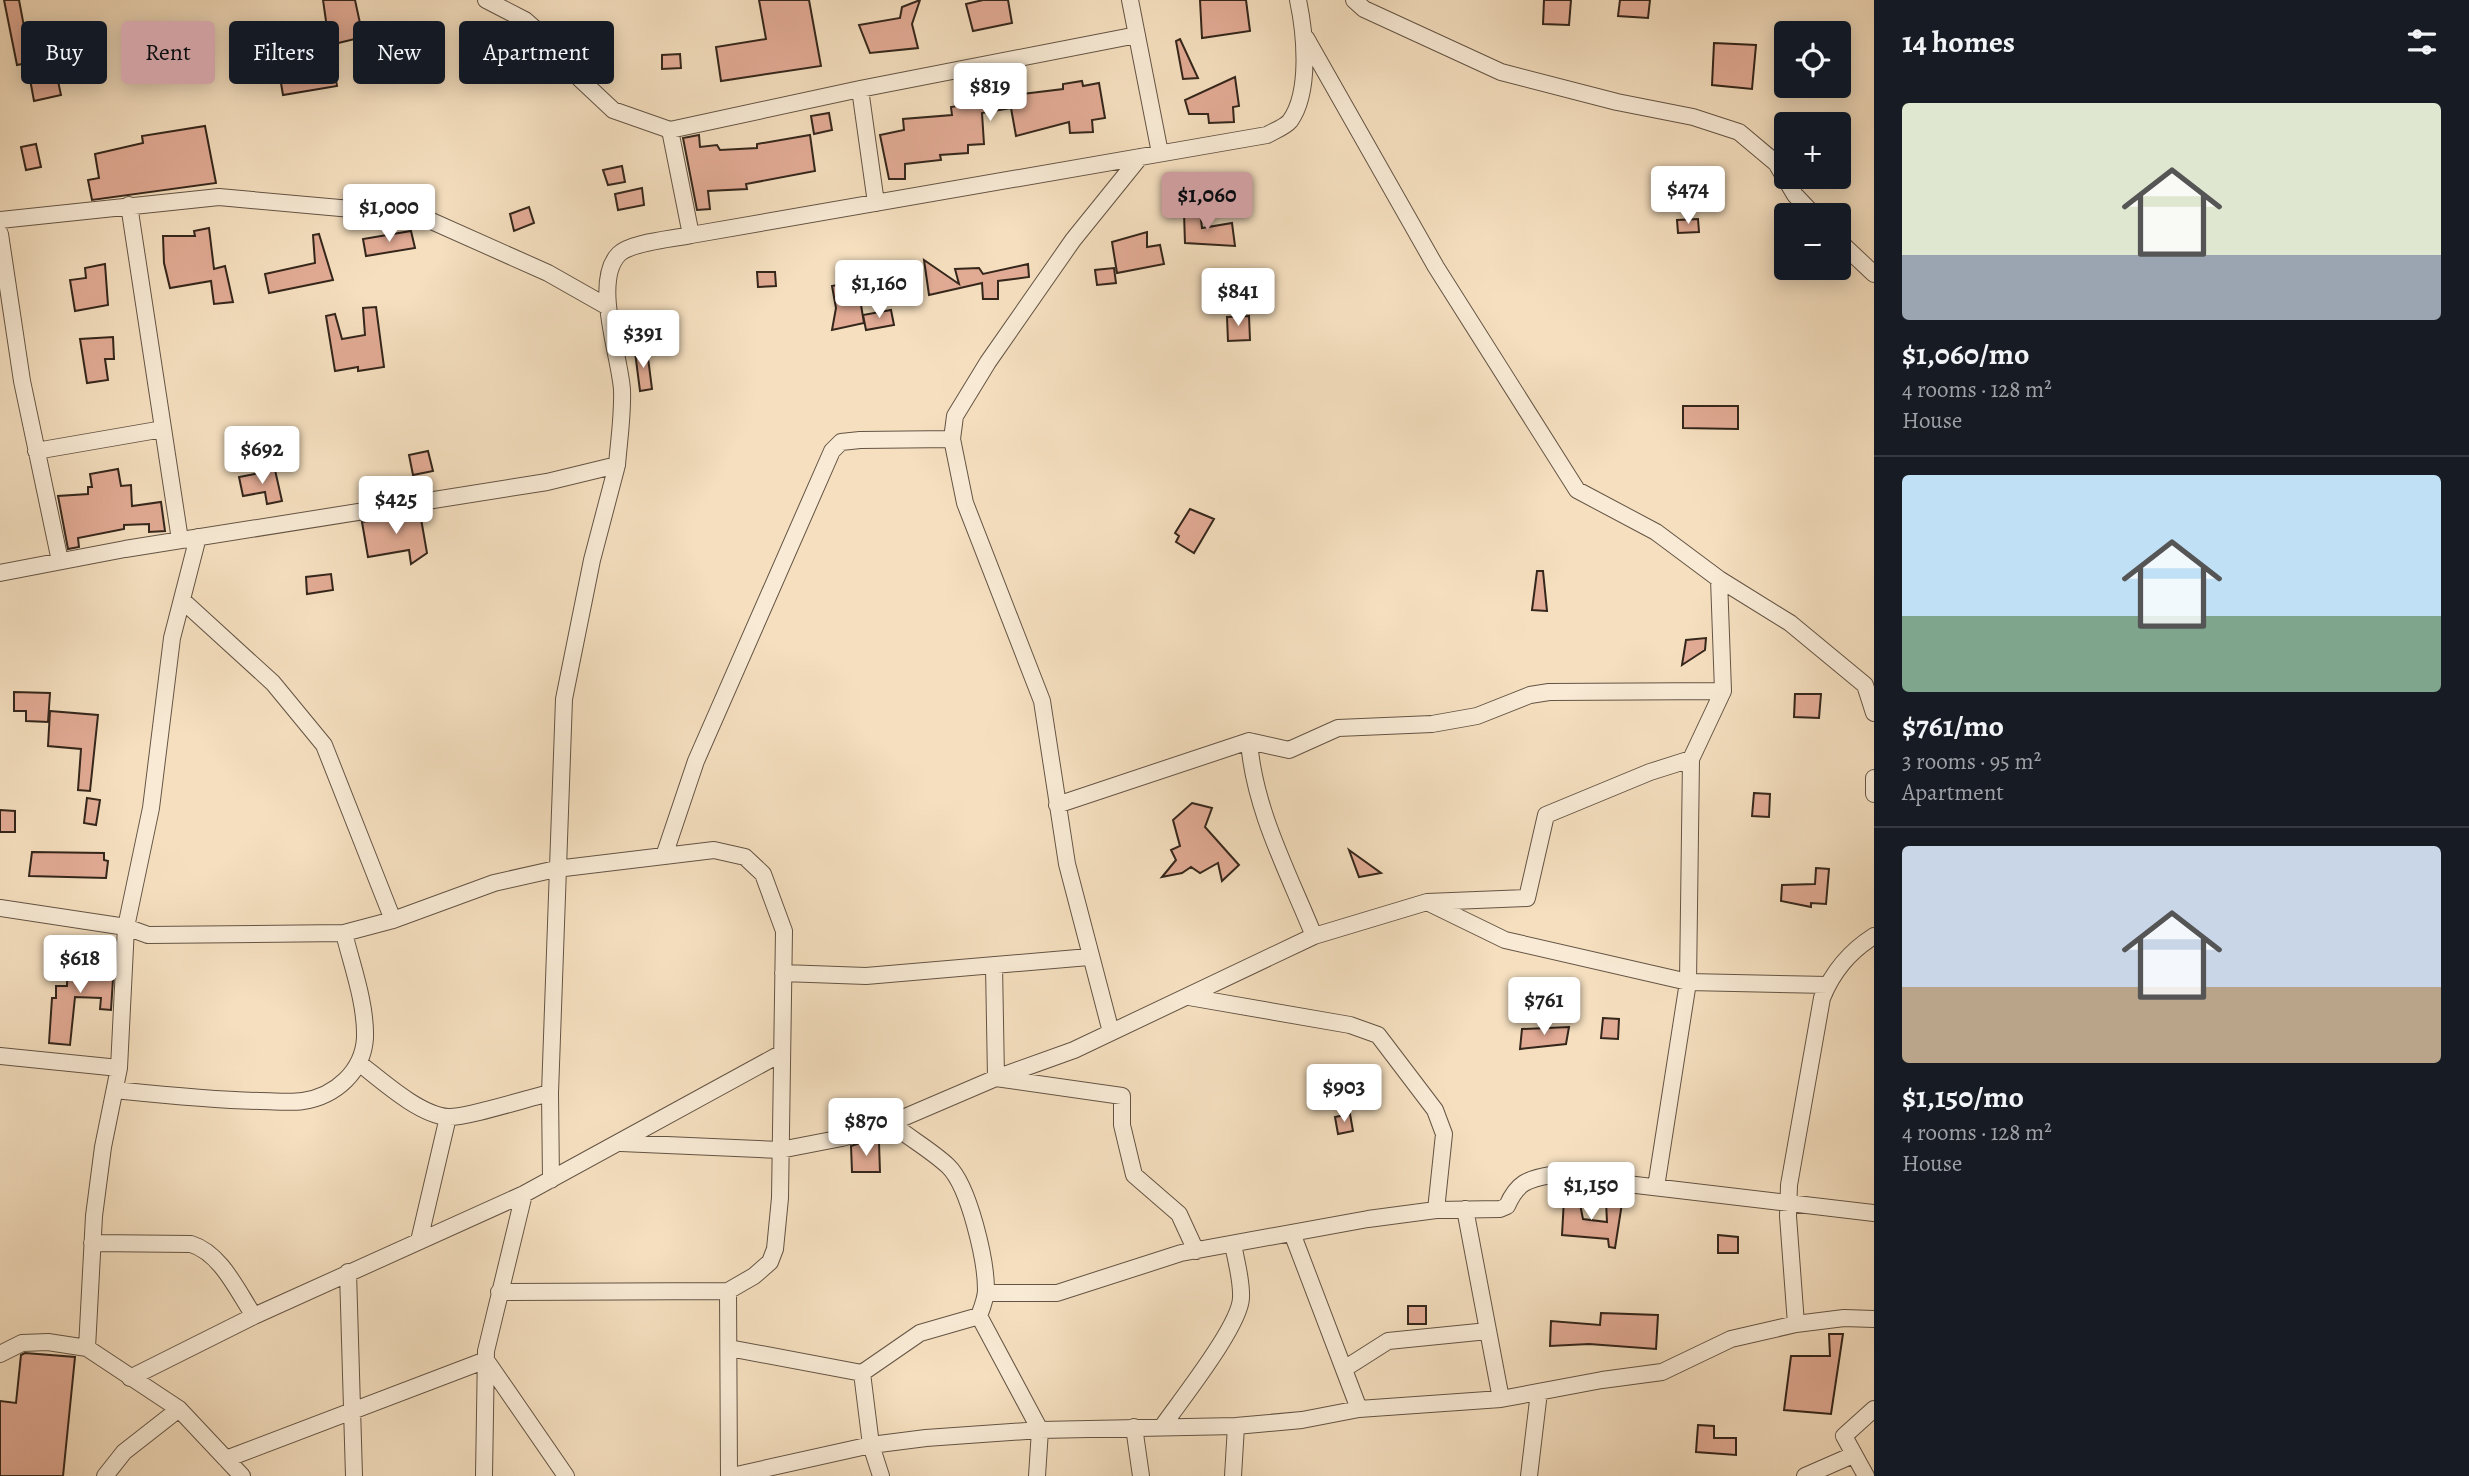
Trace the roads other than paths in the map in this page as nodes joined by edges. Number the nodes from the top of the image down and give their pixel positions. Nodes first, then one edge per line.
1 (486, 0) edge
2 (1130, 0) edge
3 (1298, 0) edge
4 (1354, 0) edge
5 (1137, 35) junction
6 (1306, 38) junction
7 (860, 89) junction
8 (670, 130) junction
9 (1160, 153) junction
10 (1140, 157) junction
11 (876, 203) junction
12 (1803, 203) edge
13 (130, 205) junction
14 (0, 220) edge
15 (0, 234) edge
16 (691, 235) junction
17 (1851, 252) edge
18 (1874, 274) edge
19 (608, 307) junction
20 (8, 342) edge
21 (163, 429) junction
22 (953, 439) junction
23 (36, 450) junction
24 (617, 465) junction
25 (198, 537) junction
26 (180, 540) junction
27 (60, 561) junction
28 (0, 573) edge
29 (1718, 579) junction
30 (182, 600) junction
31 (1723, 691) junction
32 (1874, 713) edge
33 (1249, 741) junction
34 (1691, 759) junction
35 (1874, 778) edge
36 (1874, 794) edge
37 (1057, 804) junction
38 (664, 856) junction
39 (556, 869) junction
40 (1427, 902) junction
41 (0, 908) edge
42 (393, 920) junction
43 (126, 928) junction
44 (344, 933) junction
45 (1314, 936) junction
46 (1874, 936) edge
47 (1089, 957) junction
48 (994, 965) junction
49 (783, 973) junction
50 (1688, 982) junction
51 (1828, 985) junction
52 (1189, 997) junction
53 (1111, 1032) junction
54 (782, 1053) junction
55 (0, 1056) edge
56 (359, 1063) junction
57 (119, 1068) junction
58 (996, 1078) junction
59 (115, 1090) junction
60 (550, 1093) junction
61 (448, 1117) junction
62 (891, 1123) junction
63 (621, 1143) junction
64 (780, 1150) junction
65 (551, 1180) junction
66 (1656, 1187) junction
67 (524, 1194) junction
68 (1788, 1203) junction
69 (1465, 1209) junction
70 (1436, 1210) junction
71 (1874, 1213) edge
72 (1292, 1233) junction
73 (419, 1241) junction
74 (92, 1242) junction
75 (1233, 1244) junction
76 (1196, 1251) junction
77 (348, 1272) junction
78 (728, 1291) junction
79 (499, 1292) junction
80 (986, 1293) junction
81 (254, 1316) junction
82 (979, 1316) junction
83 (1874, 1319) edge
84 (1796, 1324) junction
85 (1488, 1331) junction
86 (87, 1348) junction
87 (729, 1348) junction
88 (0, 1354) edge
89 (486, 1360) junction
90 (1344, 1369) junction
91 (862, 1373) junction
92 (131, 1378) junction
93 (1539, 1392) junction
94 (1501, 1399) junction
95 (179, 1409) junction
96 (1359, 1409) junction
97 (1874, 1409) edge
98 (353, 1412) junction
99 (1236, 1426) junction
100 (1134, 1427) junction
101 (1162, 1427) junction
102 (1041, 1430) junction
103 (871, 1445) junction
104 (1853, 1455) junction
105 (226, 1459) junction
106 (762, 1473) edge
107 (104, 1476) edge
108 (242, 1476) edge
109 (354, 1476) edge
110 (484, 1476) edge
111 (566, 1476) edge
112 (730, 1476) edge
113 (881, 1476) edge
114 (1037, 1476) edge
115 (1141, 1476) edge
116 (1233, 1476) edge
117 (1529, 1476) edge
118 (1805, 1476) edge
119 (1866, 1476) edge

1 - 8 street
2 - 5 street
3 - 6 street
4 - 12 street
5 - 7 street
5 - 9 street
6 - 9 street
6 - 29 street
7 - 8 street
7 - 11 street
8 - 16 street
9 - 10 street
10 - 11 street
10 - 22 street
11 - 16 street
13 - 14 street
13 - 19 street
13 - 21 street
15 - 20 street
16 - 19 street
17 - 18 street
19 - 24 street
20 - 23 street
21 - 23 street
21 - 26 street
22 - 37 street
22 - 38 street
23 - 27 street
24 - 25 street
24 - 39 street
25 - 26 street
25 - 30 street
26 - 27 street
27 - 28 street
29 - 31 street
29 - 32 street
30 - 42 street
30 - 43 street
31 - 33 street
31 - 34 street
33 - 37 street
33 - 45 street
34 - 40 street
34 - 50 street
35 - 36 street
37 - 47 street
38 - 39 street
38 - 49 street
39 - 42 street
39 - 60 street
40 - 45 street
40 - 50 street
41 - 43 street
42 - 44 street
43 - 44 street
43 - 57 street
44 - 56 street
45 - 52 street
46 - 51 street
47 - 48 street
47 - 53 street
48 - 49 street
48 - 58 street
49 - 54 street
50 - 51 street
50 - 66 street
51 - 68 street
52 - 53 street
52 - 70 street
53 - 58 street
54 - 63 street
54 - 64 street
55 - 57 street
56 - 59 street
56 - 61 street
57 - 59 street
58 - 62 street
58 - 76 street
59 - 74 street
60 - 61 street
60 - 65 street
61 - 73 street
62 - 64 street
62 - 80 street
63 - 64 street
63 - 65 street
64 - 78 street
65 - 67 street
66 - 68 street
66 - 69 street
67 - 73 street
67 - 79 street
68 - 71 street
68 - 84 street
69 - 70 street
69 - 85 street
70 - 72 street
72 - 75 street
72 - 90 street
73 - 77 street
74 - 81 street
74 - 86 street
75 - 76 street
75 - 101 street
76 - 80 street
77 - 81 street
77 - 98 street
78 - 79 street
78 - 87 street
79 - 89 street
80 - 82 street
81 - 92 street
82 - 91 street
82 - 102 street
83 - 84 street
84 - 93 street
85 - 90 street
85 - 94 street
86 - 88 street
86 - 92 street
87 - 91 street
87 - 112 street
89 - 98 street
89 - 110 street
89 - 111 street
90 - 96 street
91 - 103 street
92 - 95 street
93 - 94 street
93 - 117 street
94 - 96 street
95 - 105 street
95 - 107 street
96 - 99 street
97 - 104 street
98 - 105 street
98 - 109 street
99 - 101 street
99 - 116 street
100 - 101 street
100 - 102 street
100 - 115 street
102 - 103 street
102 - 114 street
103 - 106 street
103 - 113 street
104 - 118 street
104 - 119 street
105 - 108 street
106 - 112 street

